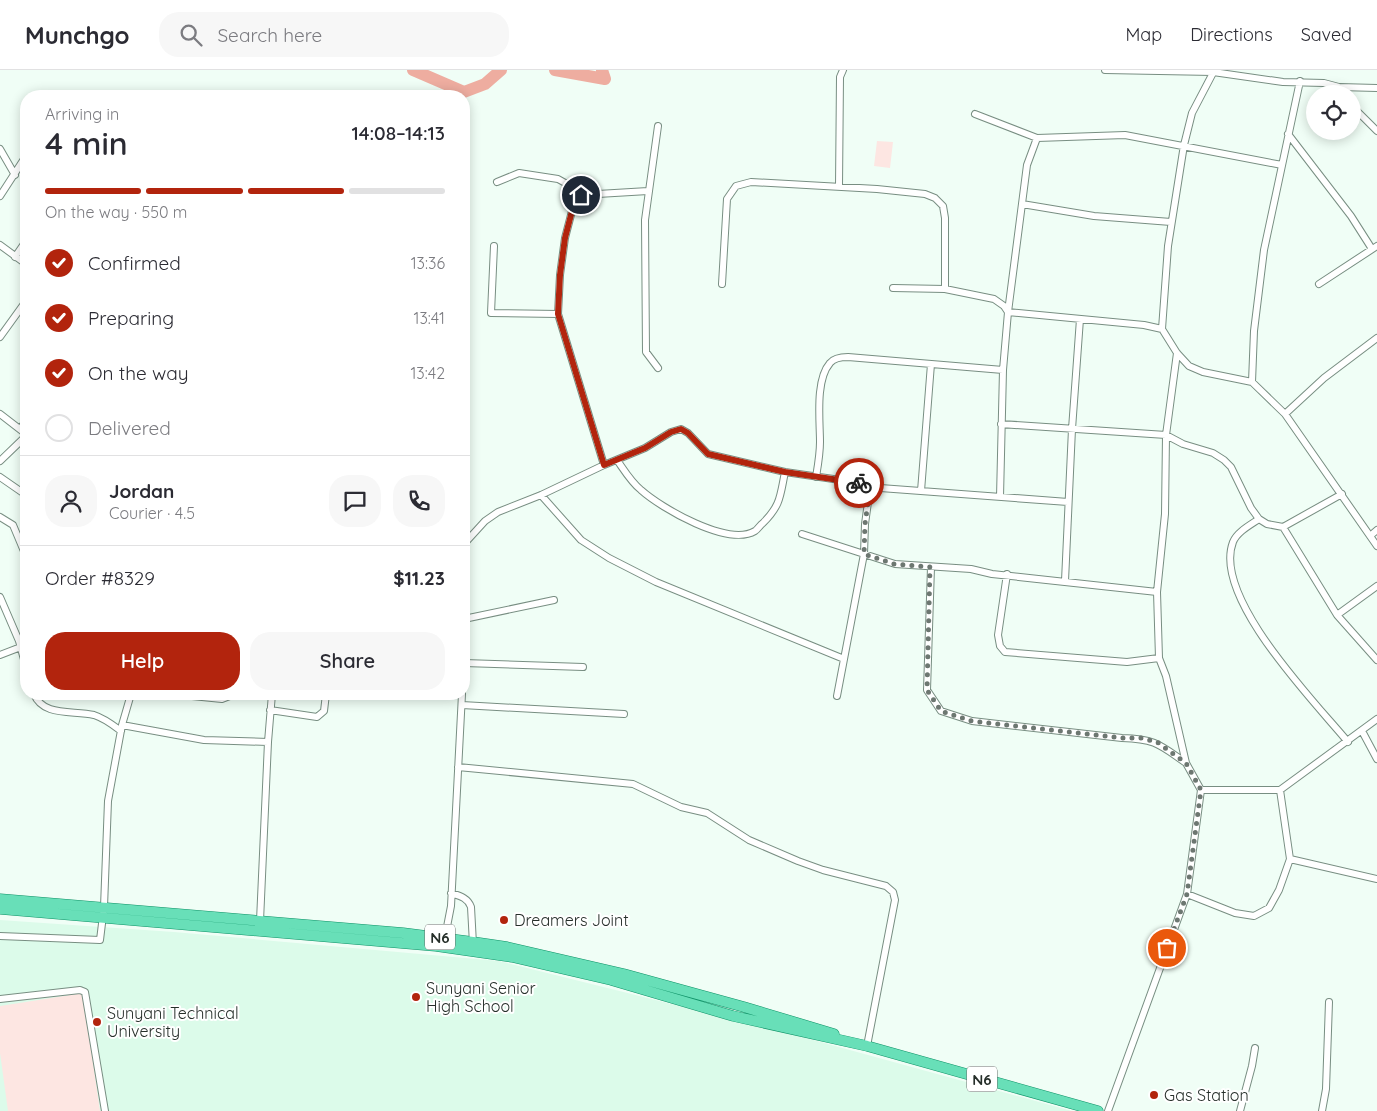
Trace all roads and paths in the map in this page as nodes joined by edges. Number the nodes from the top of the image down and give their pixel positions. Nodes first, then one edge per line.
1 (835, 70) edge
2 (1105, 70) edge
3 (1214, 71) edge
4 (841, 74) edge
5 (1300, 81) junction
6 (1332, 85) edge
7 (1361, 88) edge
8 (1377, 88) edge
9 (975, 114) dead end
10 (1361, 115) edge
11 (658, 126) dead end
12 (1377, 131) edge
13 (1288, 134) junction
14 (1037, 138) junction
15 (1184, 145) junction
16 (0, 149) edge
17 (1282, 165) junction
18 (20, 166) edge
19 (15, 175) junction
20 (497, 182) dead end
21 (839, 186) junction
22 (648, 191) junction
23 (581, 195) junction
24 (0, 196) edge
25 (1022, 204) junction
26 (1171, 222) junction
27 (0, 245) edge
28 (494, 246) dead end
29 (1375, 248) edge
30 (20, 250) edge
31 (15, 257) junction
32 (20, 260) edge
33 (722, 284) dead end
34 (1318, 284) dead end
35 (893, 288) dead end
36 (945, 289) junction
37 (20, 310) edge
38 (1008, 312) junction
39 (558, 314) junction
40 (1080, 319) junction
41 (1162, 329) junction
42 (0, 337) edge
43 (1377, 338) edge
44 (1177, 354) junction
45 (931, 364) junction
46 (658, 368) dead end
47 (1003, 370) junction
48 (1252, 382) junction
49 (0, 414) edge
50 (1285, 414) junction
51 (1001, 424) junction
52 (20, 429) edge
53 (1072, 429) junction
54 (1166, 436) junction
55 (20, 441) edge
56 (617, 460) junction
57 (0, 461) edge
58 (604, 465) junction
59 (785, 472) junction
60 (0, 477) edge
61 (816, 477) junction
62 (867, 487) junction
63 (20, 491) edge
64 (921, 491) junction
65 (1342, 494) junction
66 (541, 495) junction
67 (1000, 497) junction
68 (1068, 502) junction
69 (0, 517) edge
70 (1259, 519) junction
71 (1283, 527) junction
72 (1377, 530) edge
73 (802, 534) dead end
74 (1370, 536) junction
75 (470, 538) edge
76 (20, 542) edge
77 (1377, 546) edge
78 (864, 554) junction
79 (930, 567) junction
80 (1007, 574) junction
81 (1065, 581) junction
82 (1377, 586) edge
83 (1157, 592) junction
84 (0, 597) edge
85 (554, 600) dead end
86 (1337, 615) junction
87 (470, 619) edge
88 (20, 638) edge
89 (20, 648) edge
90 (0, 655) edge
91 (1159, 658) junction
92 (844, 659) junction
93 (1377, 660) edge
94 (470, 663) edge
95 (583, 667) dead end
96 (837, 696) dead end
97 (37, 700) edge
98 (129, 700) edge
99 (271, 700) edge
100 (325, 700) edge
101 (462, 700) edge
102 (462, 704) junction
103 (270, 710) junction
104 (624, 714) dead end
105 (1377, 719) edge
106 (122, 728) junction
107 (1362, 731) junction
108 (268, 742) junction
109 (1348, 742) junction
110 (1377, 759) edge
111 (1186, 763) junction
112 (458, 767) junction
113 (1201, 790) junction
114 (1280, 790) junction
115 (1290, 859) junction
116 (1377, 879) edge
117 (451, 893) junction
118 (1187, 894) junction
119 (0, 898) edge
120 (0, 909) edge
121 (103, 912) junction
122 (260, 921) junction
123 (0, 936) edge
124 (445, 937) junction
125 (473, 946) junction
126 (0, 999) edge
127 (1329, 1002) dead end
128 (867, 1046) junction
129 (1254, 1048) dead end
130 (105, 1111) edge
131 (1098, 1111) edge
132 (1108, 1111) edge
133 (1240, 1111) edge
134 (1322, 1111) edge

1 - 4 street
2 - 3 street
3 - 5 street
3 - 15 street
4 - 21 street
5 - 6 street
5 - 13 street
7 - 8 street
9 - 14 street
10 - 12 street
11 - 22 street
13 - 17 street
13 - 29 street
14 - 15 street
14 - 25 street
15 - 17 street
15 - 26 street
16 - 19 street
17 - 48 street
18 - 19 street
19 - 24 street
20 - 23 street
21 - 33 street
21 - 36 street
22 - 23 street
22 - 46 street
23 - 39 street
25 - 26 street
25 - 38 street
26 - 41 street
27 - 31 street
28 - 39 street
29 - 34 street
30 - 31 street
31 - 32 street
35 - 36 street
36 - 38 street
37 - 42 street
38 - 40 street
38 - 47 street
39 - 58 street
40 - 41 street
40 - 53 street
41 - 44 street
43 - 50 street
44 - 48 street
44 - 54 street
45 - 47 street
45 - 61 street
45 - 64 street
47 - 51 street
48 - 50 street
49 - 52 street
50 - 65 street
51 - 53 street
51 - 67 street
53 - 54 street
53 - 68 street
54 - 70 street
54 - 83 street
55 - 57 street
56 - 58 street
56 - 59 street
56 - 59 street
58 - 66 street
59 - 61 street
60 - 63 street
61 - 62 street
62 - 64 street
62 - 78 street
64 - 67 street
65 - 71 street
65 - 74 street
66 - 75 street
66 - 92 street
67 - 68 street
68 - 81 street
69 - 76 street
70 - 71 street
70 - 109 street
71 - 86 street
72 - 74 street
73 - 78 street
74 - 77 street
78 - 79 street
78 - 92 street
79 - 80 street
79 - 111 street
80 - 81 street
80 - 91 street
81 - 83 street
82 - 86 street
83 - 91 street
84 - 88 street
85 - 87 street
86 - 93 street
89 - 90 street
91 - 111 street
92 - 96 street
94 - 95 street
97 - 106 street
98 - 106 street
99 - 103 street
100 - 103 street
101 - 102 street
102 - 104 street
102 - 112 street
103 - 108 street
105 - 107 street
106 - 108 street
106 - 121 street
107 - 109 street
107 - 110 street
108 - 122 street
109 - 114 street
111 - 113 street
112 - 117 street
112 - 128 street
113 - 114 street
113 - 118 street
114 - 115 street
115 - 116 street
115 - 118 street
117 - 124 street
117 - 125 street
118 - 132 street
119 - 121 main road, N6
120 - 121 main road, N6
121 - 122 main road, N6
121 - 123 street
121 - 125 main road, N6
122 - 124 main road, N6
124 - 125 main road, N6
125 - 128 main road, N6
126 - 130 street
127 - 134 street
128 - 131 main road, N6
129 - 133 street

